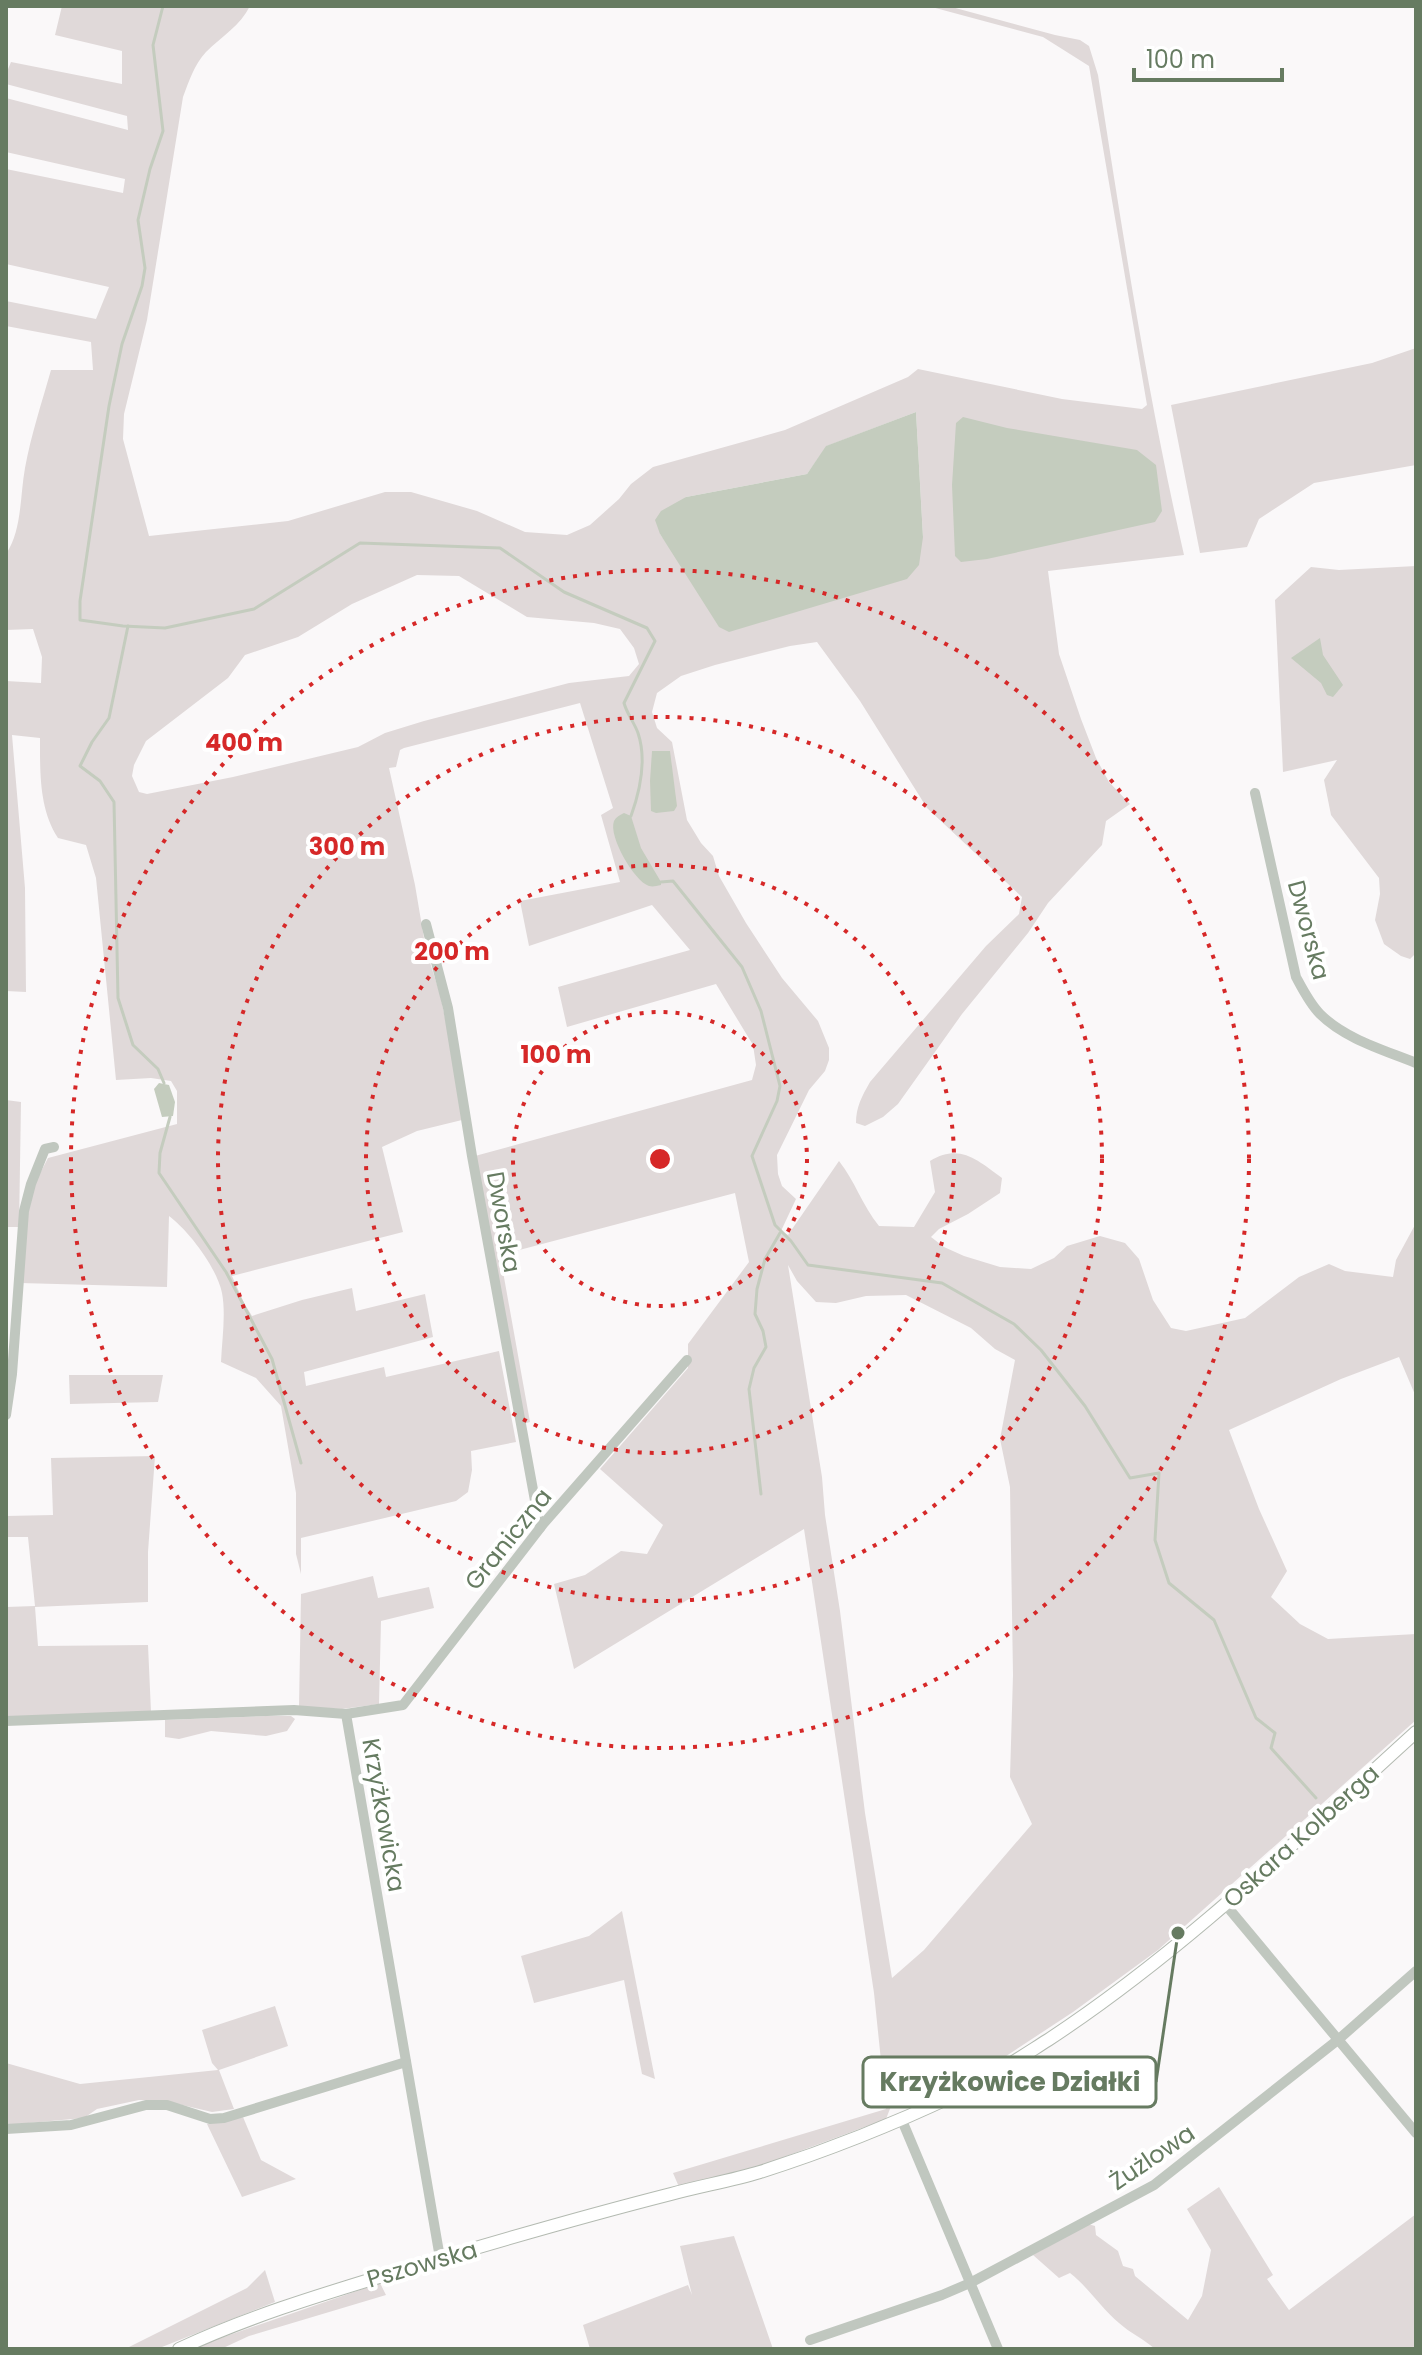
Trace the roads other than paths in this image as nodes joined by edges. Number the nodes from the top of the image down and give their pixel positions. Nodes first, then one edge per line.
1 (1255, 793) dead end
2 (426, 924) dead end
3 (1416, 1063) edge
4 (54, 1147) dead end
5 (687, 1360) dead end
6 (6, 1415) edge
7 (540, 1528) junction
8 (346, 1714) junction
9 (6, 1721) edge
10 (1416, 1732) edge
11 (1225, 1904) junction
12 (1416, 1971) edge
13 (1339, 2039) junction
14 (406, 2062) junction
15 (901, 2118) junction
16 (6, 2129) edge
17 (1416, 2133) edge
18 (440, 2258) junction
19 (970, 2283) junction
20 (810, 2340) dead end
21 (179, 2349) edge
22 (998, 2349) edge

1 - 3 street, Dworska
2 - 7 street, Dworska
4 - 6 street
5 - 7 street, Graniczna
7 - 8 street, Graniczna
8 - 9 street, Krzyżkowicka
8 - 14 street, Krzyżkowicka
10 - 11 main road, Oskara Kolberga
11 - 13 street
11 - 15 main road, Oskara Kolberga
12 - 13 street, Żużlowa
13 - 17 street
13 - 19 street, Żużlowa
14 - 16 street
14 - 18 street, Krzyżkowicka
15 - 18 main road, Pszowska
15 - 19 street
18 - 21 main road, Pszowska
19 - 20 street, Żużlowa
19 - 22 street

